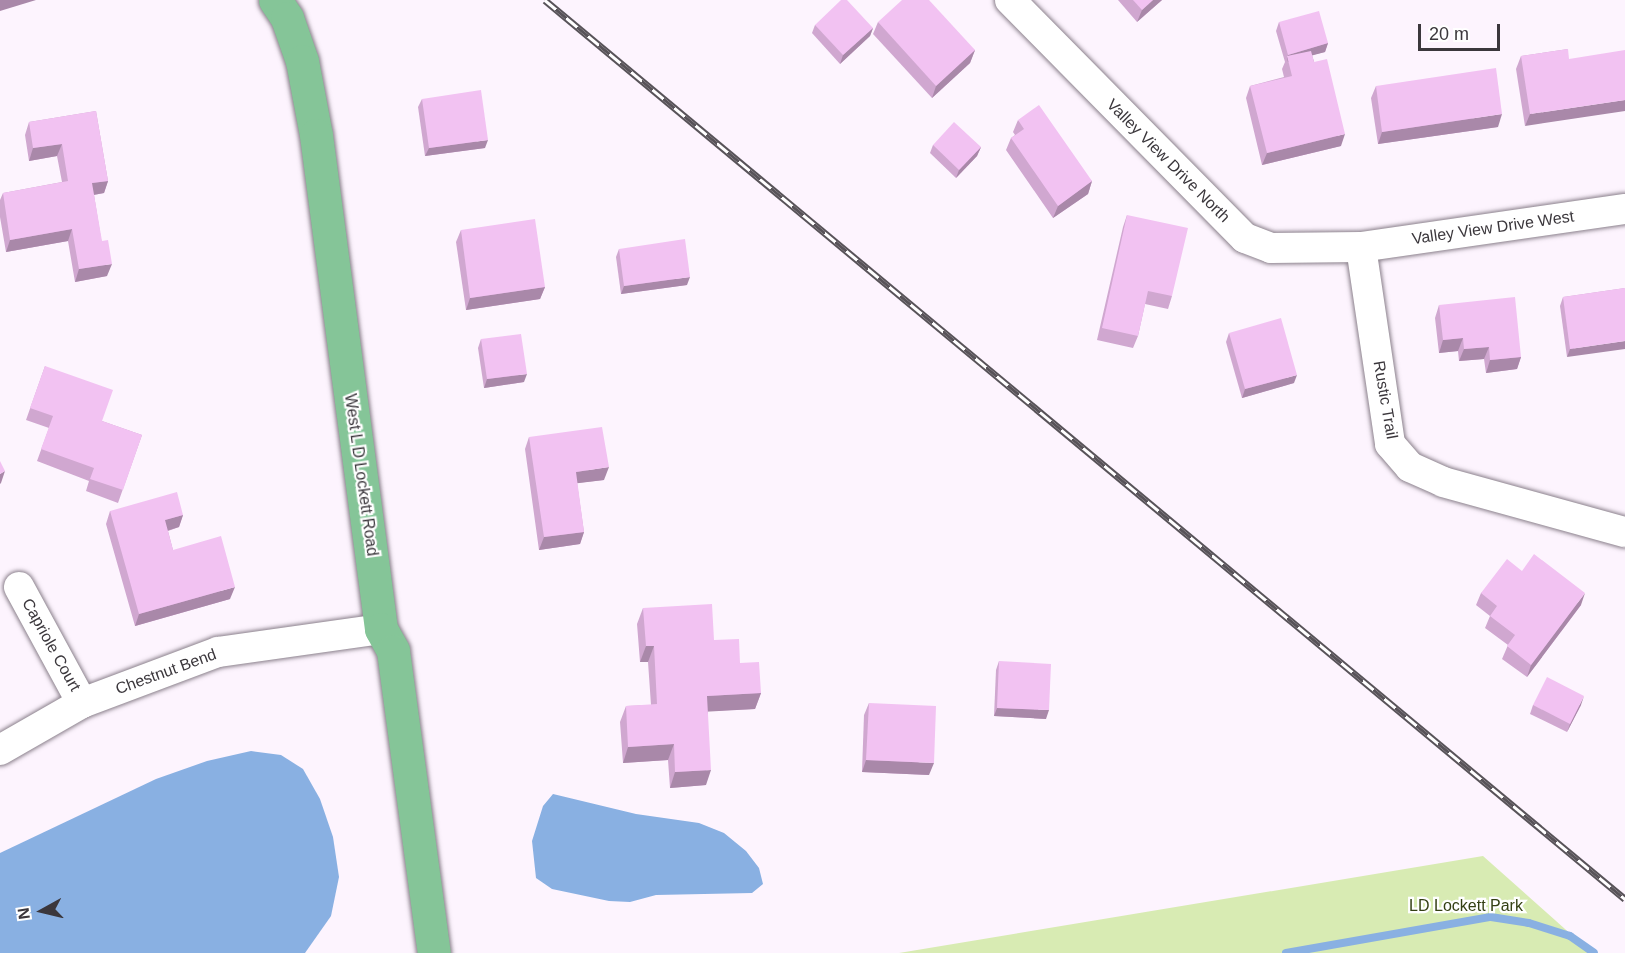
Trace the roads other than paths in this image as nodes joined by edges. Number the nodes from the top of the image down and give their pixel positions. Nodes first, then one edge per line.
1 (275, 0) edge
2 (1010, 0) edge
3 (1625, 209) edge
4 (1361, 247) junction
5 (1625, 532) edge
6 (19, 587) dead end
7 (381, 629) junction
8 (82, 703) junction
9 (0, 750) edge
10 (434, 953) edge

1 - 7 main road, West L D Lockett Road
2 - 4 street, Valley View Drive North
3 - 4 street, Valley View Drive West
4 - 5 street, Rustic Trail
6 - 8 street, Capriole Court
7 - 8 street, Chestnut Bend
7 - 10 main road, West L D Lockett Road
8 - 9 street, Chestnut Bend

